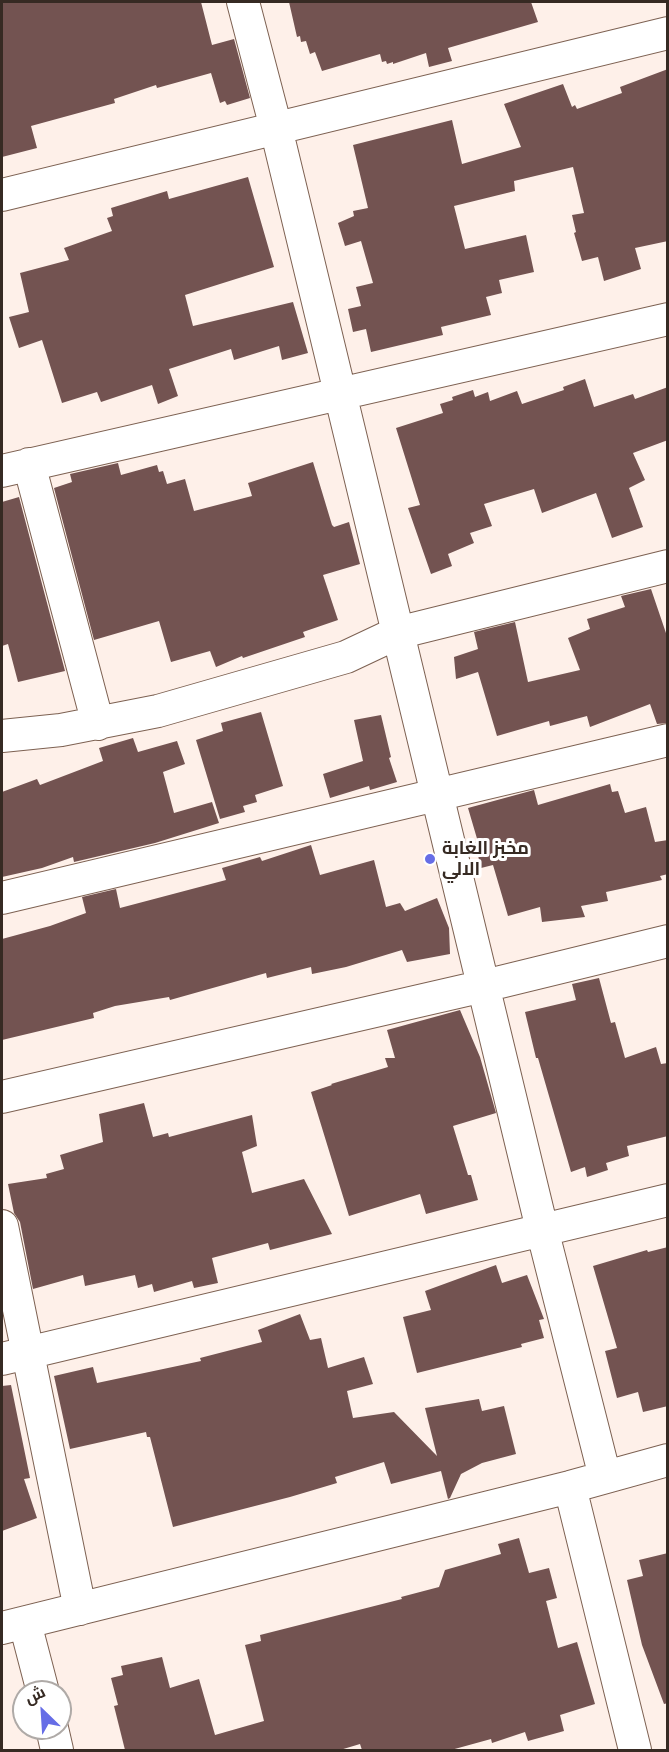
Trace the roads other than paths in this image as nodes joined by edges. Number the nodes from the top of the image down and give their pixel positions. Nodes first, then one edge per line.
1 (243, 2) edge
2 (668, 33) edge
3 (276, 128) junction
4 (2, 195) edge
5 (668, 319) edge
6 (341, 395) junction
7 (15, 468) edge
8 (668, 566) edge
9 (397, 633) junction
10 (98, 724) junction
11 (2, 736) edge
12 (668, 740) edge
13 (438, 794) junction
14 (2, 898) edge
15 (668, 941) edge
16 (484, 986) junction
17 (2, 1096) edge
18 (668, 1200) edge
19 (2, 1226) edge
20 (542, 1229) junction
21 (14, 1356) edge
22 (668, 1460) edge
23 (605, 1478) junction
24 (570, 1487) junction
25 (80, 1609) junction
26 (13, 1626) edge
27 (38, 1680) edge
28 (635, 1750) edge

1 - 3 street
2 - 3 street
3 - 4 street
3 - 6 street
5 - 6 street
6 - 7 street
6 - 9 street
7 - 10 street
8 - 9 street
9 - 10 street
9 - 13 street
10 - 11 street
12 - 13 street
13 - 14 street
13 - 16 street
15 - 16 street
16 - 17 street
16 - 20 street
18 - 20 street
19 - 21 street
20 - 21 street
20 - 23 street
21 - 25 street
22 - 23 street
23 - 24 street
24 - 25 street
24 - 28 street
25 - 26 street
26 - 27 street

